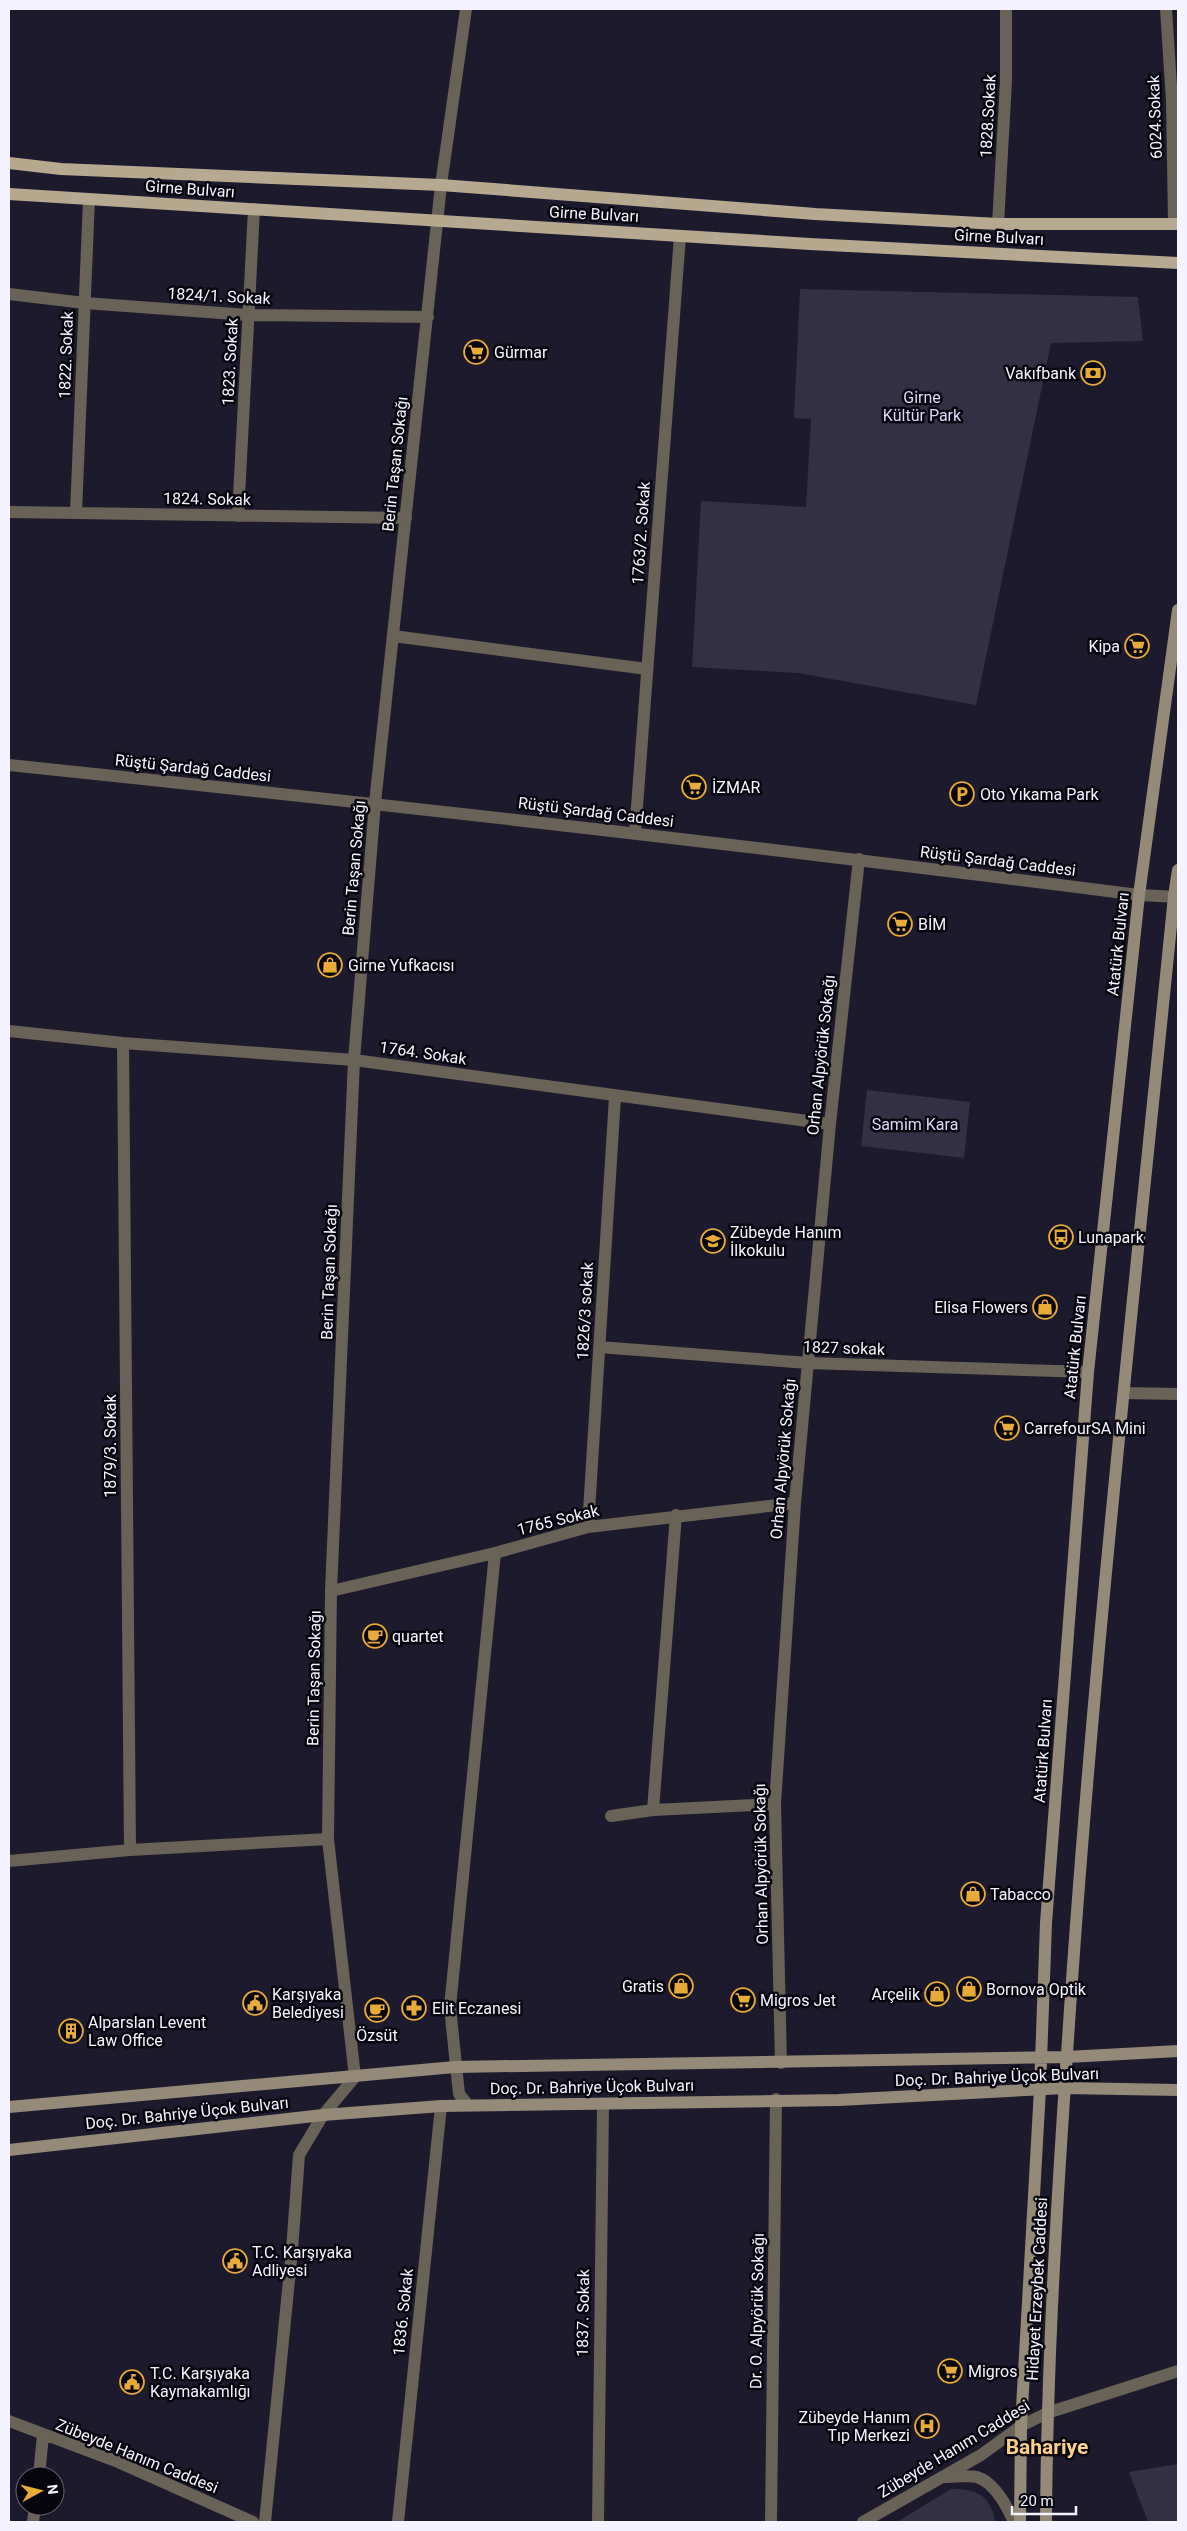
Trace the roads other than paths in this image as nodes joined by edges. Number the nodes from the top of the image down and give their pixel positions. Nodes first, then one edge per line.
1 (466, 9) edge
2 (1006, 9) edge
3 (1166, 9) edge
4 (1175, 101) edge
5 (9, 163) edge
6 (440, 185) junction
7 (9, 194) edge
8 (89, 199) junction
9 (254, 209) junction
10 (438, 221) junction
11 (998, 224) junction
12 (1176, 224) edge
13 (680, 236) junction
14 (1178, 263) edge
15 (9, 294) edge
16 (85, 303) junction
17 (248, 315) junction
18 (428, 317) junction
19 (9, 512) edge
20 (76, 513) junction
21 (238, 516) junction
22 (406, 518) junction
23 (1178, 610) edge
24 (393, 636) junction
25 (647, 669) junction
26 (9, 765) edge
27 (375, 803) junction
28 (635, 833) junction
29 (859, 859) junction
30 (1178, 870) edge
31 (1139, 895) junction
32 (1176, 897) edge
33 (9, 1031) edge
34 (123, 1043) junction
35 (354, 1060) junction
36 (615, 1097) junction
37 (830, 1124) junction
38 (599, 1346) junction
39 (808, 1363) junction
40 (1088, 1372) junction
41 (1124, 1393) junction
42 (1178, 1394) edge
43 (795, 1503) junction
44 (676, 1515) junction
45 (588, 1527) junction
46 (495, 1553) junction
47 (332, 1591) junction
48 (775, 1804) junction
49 (653, 1810) junction
50 (612, 1816) dead end
51 (328, 1839) junction
52 (130, 1850) junction
53 (9, 1861) edge
54 (1178, 2051) edge
55 (1040, 2057) junction
56 (1067, 2057) junction
57 (781, 2063) junction
58 (455, 2067) junction
59 (355, 2077) junction
60 (1065, 2088) junction
61 (1040, 2089) junction
62 (1178, 2090) edge
63 (776, 2099) junction
64 (468, 2105) junction
65 (603, 2105) junction
66 (9, 2106) edge
67 (441, 2106) junction
68 (323, 2115) junction
69 (9, 2150) edge
70 (1178, 2371) edge
71 (1047, 2413) junction
72 (9, 2421) edge
73 (1021, 2426) junction
74 (43, 2435) junction
75 (39, 2466) edge
76 (942, 2477) junction
77 (253, 2522) edge
78 (265, 2522) edge
79 (398, 2522) edge
80 (598, 2522) edge
81 (770, 2522) edge
82 (863, 2522) edge
83 (1014, 2522) edge
84 (1020, 2522) edge
85 (1046, 2522) edge

1 - 6 street, Berin Taşan Sokağı
2 - 11 street, 1828.Sokak
3 - 4 street, 6024.Sokak
4 - 12 street, 6024.Sokak
5 - 6 main road, Girne Bulvarı
6 - 10 street, Berin Taşan Sokağı
6 - 11 main road, Girne Bulvarı
7 - 8 main road, Girne Bulvarı
8 - 9 main road, Girne Bulvarı
8 - 16 street, 1822. Sokak
9 - 10 main road, Girne Bulvarı
9 - 17 street, 1823. Sokak
10 - 13 main road, Girne Bulvarı
10 - 18 street, Berin Taşan Sokağı
11 - 12 main road, Girne Bulvarı
13 - 14 main road, Girne Bulvarı
13 - 25 street, 1763/2. Sokak
15 - 16 street, 1824/1. Sokak
16 - 17 street, 1824/1. Sokak
16 - 20 street, 1822. Sokak
17 - 18 street, 1824/1. Sokak
17 - 21 street, 1823. Sokak
18 - 22 street, Berin Taşan Sokağı
19 - 20 street, 1824. Sokak
20 - 21 street, 1824. Sokak
21 - 22 street, 1824. Sokak
22 - 24 street, Berin Taşan Sokağı
23 - 31 main road, Atatürk Bulvarı
24 - 25 street
24 - 27 street, Berin Taşan Sokağı
25 - 28 street, 1763/2. Sokak
26 - 27 street, Rüştü Şardağ Caddesi
27 - 28 street, Rüştü Şardağ Caddesi
27 - 35 street, Berin Taşan Sokağı
28 - 29 street, Rüştü Şardağ Caddesi
29 - 31 street, Rüştü Şardağ Caddesi
29 - 37 street, Orhan Alpyörük Sokağı
30 - 32 main road
31 - 32 street, Rüştü Şardağ Caddesi
31 - 40 main road, Atatürk Bulvarı
32 - 41 main road
33 - 34 street, 1764. Sokak
34 - 35 street, 1764. Sokak
34 - 52 street, 1879/3. Sokak
35 - 36 street, 1764. Sokak
35 - 47 street, Berin Taşan Sokağı
36 - 37 street, 1764. Sokak
36 - 38 street, 1826/3 sokak
37 - 39 street, Orhan Alpyörük Sokağı
38 - 39 street, 1827 sokak
38 - 45 street, 1826/3 sokak
39 - 40 street, 1827 sokak
39 - 43 street, Orhan Alpyörük Sokağı
40 - 55 main road, Atatürk Bulvarı
41 - 42 street
41 - 56 main road
43 - 44 street, 1765 Sokak
43 - 48 street, Orhan Alpyörük Sokağı
44 - 45 street, 1765 Sokak
44 - 49 street
45 - 46 street, 1765 Sokak
46 - 47 street, 1765 Sokak
46 - 58 street
47 - 51 street, Berin Taşan Sokağı
48 - 49 street
48 - 57 street, Orhan Alpyörük Sokağı
49 - 50 street
51 - 52 street
51 - 59 street, Berin Taşan Sokağı
52 - 53 street
54 - 56 main road, Doç. Dr. Bahriye Üçok Bulvarı
55 - 56 main road, Doç. Dr. Bahriye Üçok Bulvarı
55 - 57 main road, Doç. Dr. Bahriye Üçok Bulvarı
55 - 61 main road, Atatürk Bulvarı
56 - 60 main road, Hidayet Erzeybek Caddesi
57 - 58 main road, Doç. Dr. Bahriye Üçok Bulvarı
58 - 59 main road, Doç. Dr. Bahriye Üçok Bulvarı
58 - 64 street
59 - 66 main road, Doç. Dr. Bahriye Üçok Bulvarı
59 - 68 street
60 - 61 main road, Doç. Dr. Bahriye Üçok Bulvarı
60 - 62 main road, Doç. Dr. Bahriye Üçok Bulvarı
60 - 71 main road, Hidayet Erzeybek Caddesi
61 - 63 main road, Doç. Dr. Bahriye Üçok Bulvarı
61 - 73 main road, Hidayet Erzeybek Caddesi
63 - 65 main road, Doç. Dr. Bahriye Üçok Bulvarı
63 - 81 street, Dr. O. Alpyörük Sokağı
64 - 65 main road, Doç. Dr. Bahriye Üçok Bulvarı
64 - 67 main road, Doç. Dr. Bahriye Üçok Bulvarı
65 - 80 street, 1837. Sokak
67 - 68 main road, Doç. Dr. Bahriye Üçok Bulvarı
67 - 79 street, 1836. Sokak
68 - 69 main road, Doç. Dr. Bahriye Üçok Bulvarı
68 - 78 street
70 - 71 street, Zübeyde Hanım Caddesi
71 - 73 street, Zübeyde Hanım Caddesi
71 - 85 main road, Hidayet Erzeybek Caddesi
72 - 74 street, Zübeyde Hanım Caddesi
73 - 76 street, Zübeyde Hanım Caddesi
73 - 84 main road, Hidayet Erzeybek Caddesi
74 - 75 street
74 - 77 street, Zübeyde Hanım Caddesi
76 - 82 street, Zübeyde Hanım Caddesi
76 - 83 street

